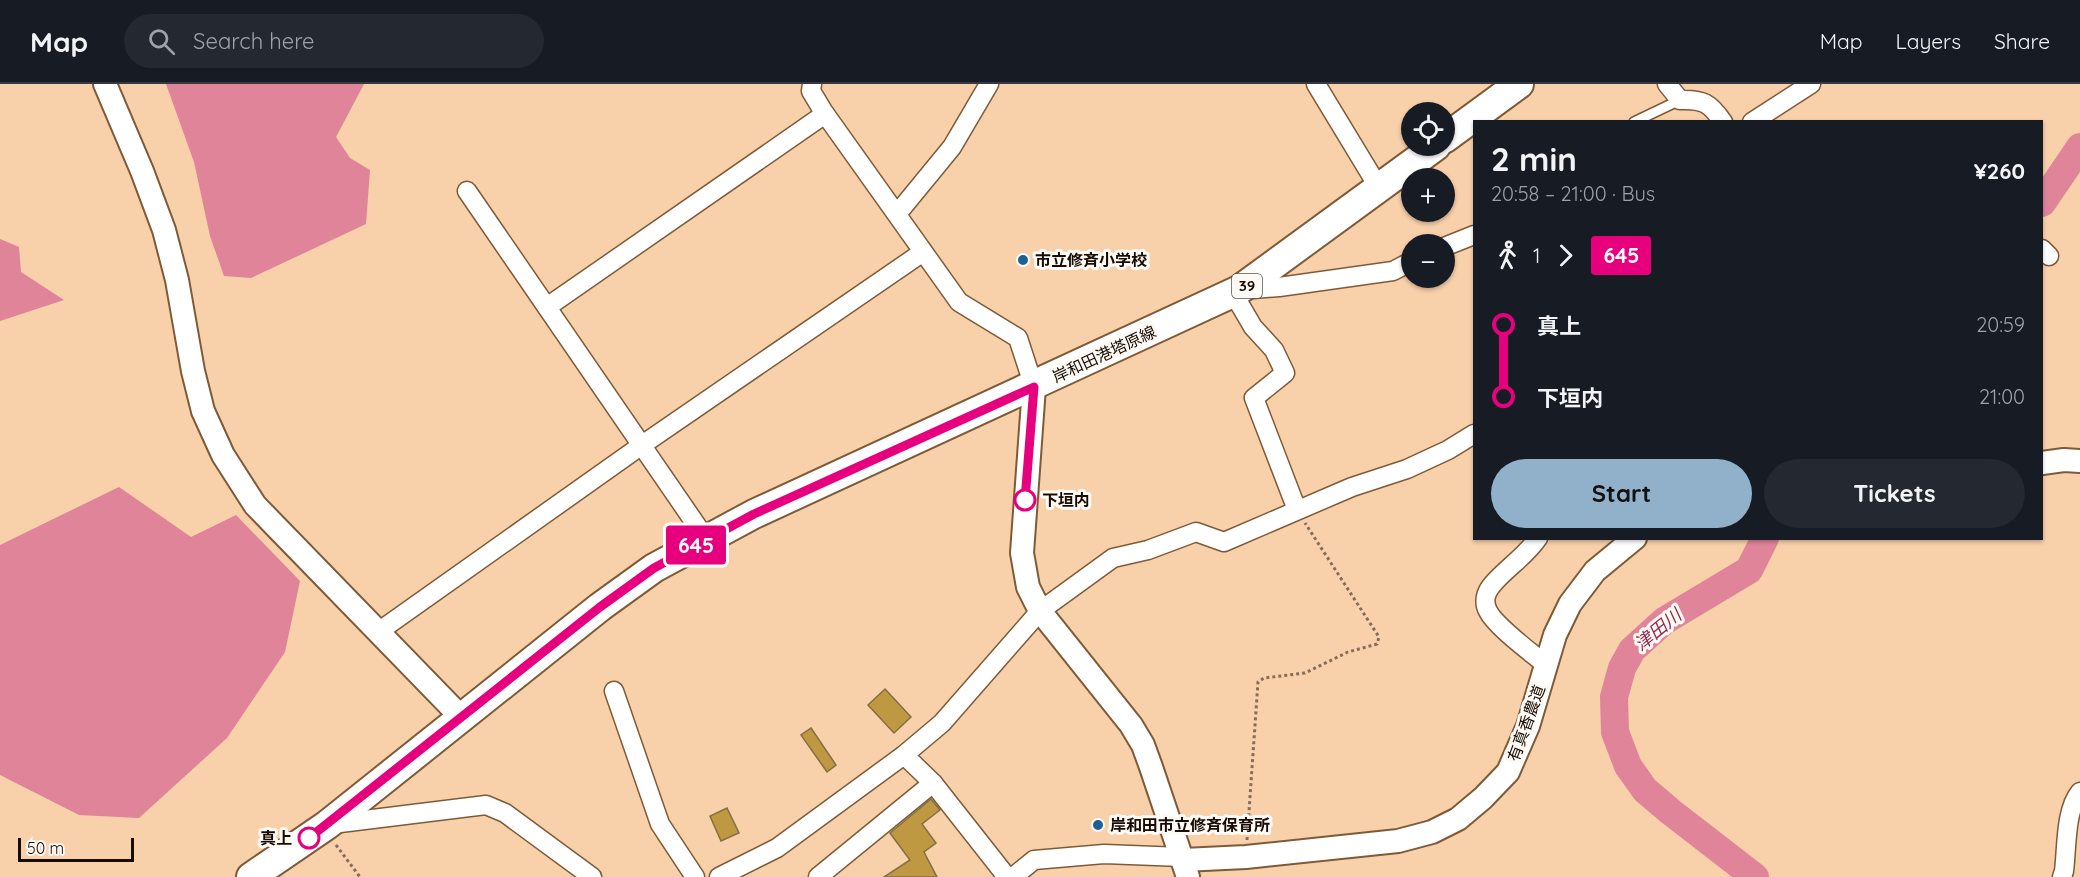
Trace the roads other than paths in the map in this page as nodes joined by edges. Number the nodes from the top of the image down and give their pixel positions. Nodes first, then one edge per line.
1 (105, 84) edge
2 (812, 84) edge
3 (989, 84) edge
4 (1316, 84) edge
5 (1519, 84) edge
6 (1667, 84) edge
7 (1811, 84) edge
8 (1680, 100) junction
9 (825, 114) junction
10 (1760, 119) edge
11 (1638, 120) edge
12 (1722, 120) edge
13 (1455, 132) edge
14 (1422, 156) edge
15 (1379, 188) junction
16 (467, 191) dead end
17 (897, 214) junction
18 (1473, 235) edge
19 (1455, 243) edge
20 (923, 252) junction
21 (1401, 267) edge
22 (1236, 292) junction
23 (547, 307) junction
24 (1034, 387) junction
25 (1473, 435) edge
26 (642, 446) junction
27 (2080, 461) edge
28 (2043, 463) edge
29 (1297, 510) junction
30 (706, 539) junction
31 (1537, 540) edge
32 (1633, 540) edge
33 (1040, 611) junction
34 (378, 632) junction
35 (1546, 665) junction
36 (615, 691) dead end
37 (461, 717) junction
38 (904, 755) junction
39 (933, 783) junction
40 (2080, 792) edge
41 (325, 826) junction
42 (1184, 865) edge
43 (251, 877) edge
44 (592, 877) edge
45 (695, 877) edge
46 (719, 877) edge
47 (818, 877) edge
48 (1007, 877) edge
49 (1013, 877) edge
50 (2062, 877) edge

1 - 34 street
2 - 9 street
3 - 17 street
4 - 15 street
5 - 13 main road
6 - 8 street
7 - 10 street
8 - 11 lane
8 - 12 street
9 - 17 street
9 - 23 street
14 - 15 main road, 岸和田港塔原線 / 39
15 - 22 main road, 岸和田港塔原線 / 39
16 - 23 street
17 - 20 street
18 - 19 street
20 - 24 street
20 - 26 street
21 - 22 street
22 - 24 main road, 岸和田港塔原線 / 39
22 - 29 street
23 - 26 street
24 - 30 main road, 岸和田港塔原線 / 39
24 - 33 street
25 - 29 street
26 - 30 street
26 - 34 street
27 - 28 street
29 - 33 street
30 - 37 main road, 岸和田港塔原線 / 39
31 - 35 street
32 - 35 street, 有真香農道
33 - 38 street
33 - 42 street
34 - 37 street
35 - 42 street, 有真香農道
36 - 45 street
37 - 41 main road, 岸和田港塔原線 / 39
38 - 39 street
38 - 46 street
39 - 47 street
39 - 48 street
40 - 50 street
41 - 43 main road, 岸和田港塔原線 / 39
41 - 44 street
42 - 49 street

